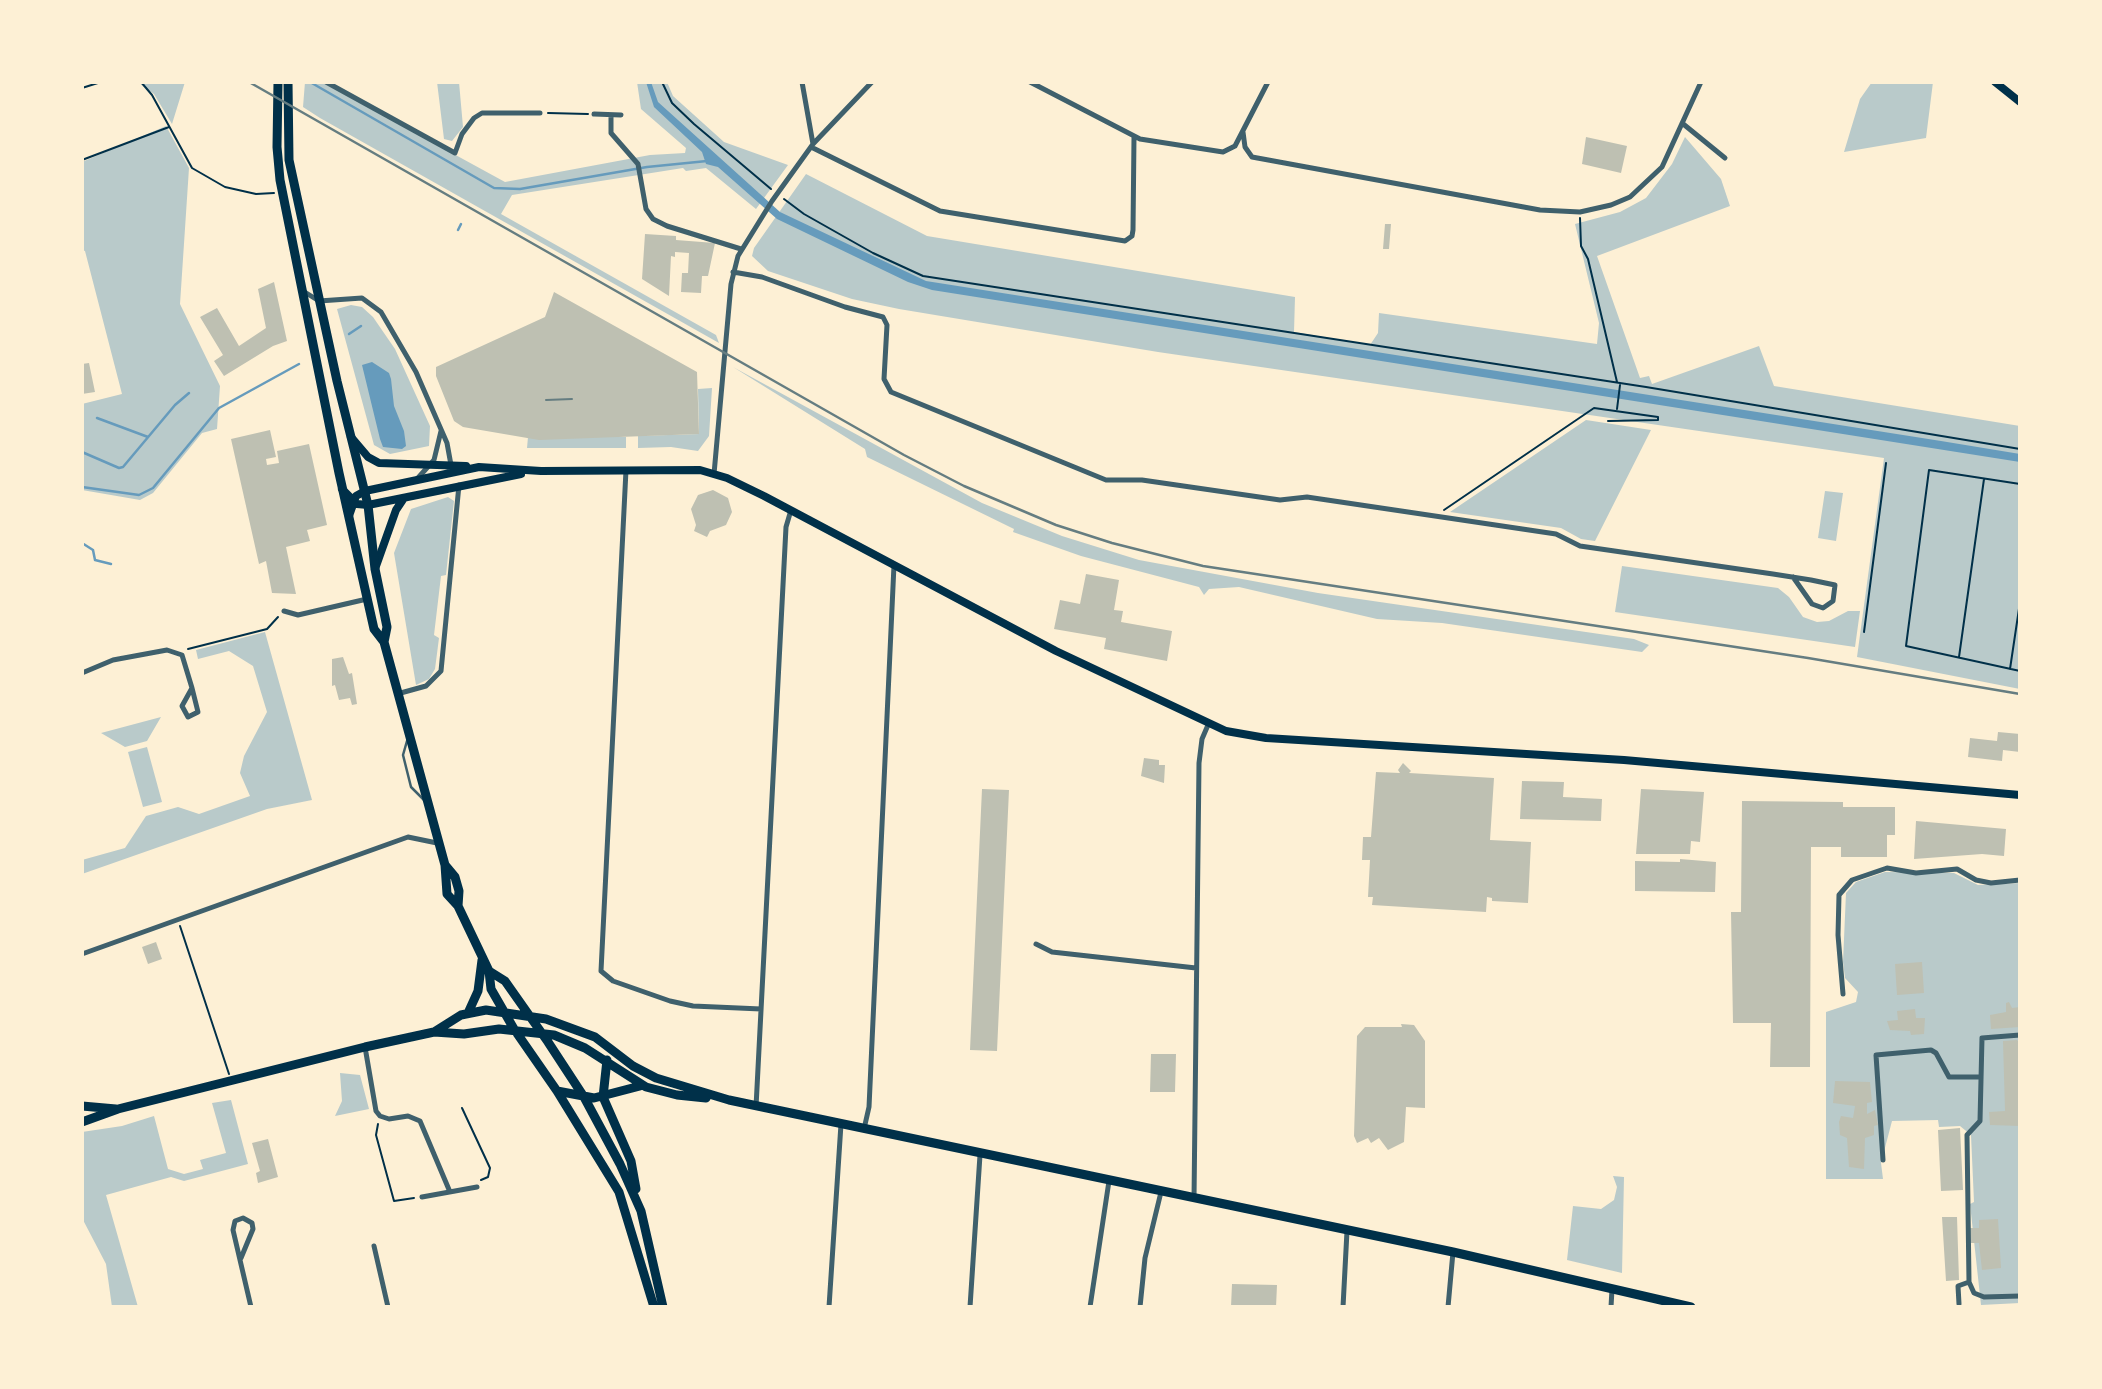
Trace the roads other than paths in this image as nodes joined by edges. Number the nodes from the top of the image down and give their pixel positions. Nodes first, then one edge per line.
1 (278, 82) edge
2 (288, 82) edge
3 (326, 82) edge
4 (802, 82) edge
5 (872, 82) edge
6 (1030, 82) edge
7 (1268, 82) edge
8 (1701, 82) edge
9 (1995, 82) edge
10 (2020, 102) edge
11 (540, 113) road end
12 (594, 114) road end
13 (611, 115) junction
14 (621, 116) dead end
15 (1682, 123) junction
16 (1243, 132) junction
17 (1134, 136) junction
18 (812, 145) junction
19 (1725, 158) dead end
20 (741, 249) junction
21 (733, 272) junction
22 (302, 291) junction
23 (319, 301) junction
24 (441, 431) junction
25 (351, 437) junction
26 (432, 465) junction
27 (451, 469) junction
28 (626, 470) junction
29 (541, 471) junction
30 (715, 474) junction
31 (417, 479) junction
32 (459, 485) junction
33 (445, 488) junction
34 (342, 489) junction
35 (365, 491) junction
36 (405, 497) junction
37 (354, 500) junction
38 (368, 505) junction
39 (791, 510) junction
40 (348, 516) junction
41 (894, 565) junction
42 (375, 569) junction
43 (1793, 577) junction
44 (367, 599) junction
45 (284, 611) road end
46 (384, 642) junction
47 (82, 673) edge
48 (192, 688) junction
49 (397, 694) junction
50 (1208, 725) junction
51 (2020, 795) edge
52 (437, 843) junction
53 (2020, 880) edge
54 (1036, 944) dead end
55 (82, 954) edge
56 (482, 959) junction
57 (1196, 968) junction
58 (489, 971) junction
59 (1843, 994) dead end
60 (520, 1009) junction
61 (761, 1009) junction
62 (504, 1011) junction
63 (468, 1013) junction
64 (529, 1016) junction
65 (512, 1026) junction
66 (1977, 1030) dead end
67 (541, 1031) junction
68 (434, 1032) junction
69 (2020, 1035) edge
70 (1982, 1038) junction
71 (601, 1040) junction
72 (365, 1047) junction
73 (607, 1062) junction
74 (1981, 1077) junction
75 (646, 1087) junction
76 (557, 1091) junction
77 (584, 1097) junction
78 (603, 1097) junction
79 (729, 1100) junction
80 (82, 1106) edge
81 (756, 1107) junction
82 (118, 1109) junction
83 (82, 1122) edge
84 (841, 1124) junction
85 (864, 1129) junction
86 (980, 1155) junction
87 (1883, 1160) dead end
88 (1109, 1181) junction
89 (477, 1187) road end
90 (450, 1192) junction
91 (1161, 1192) junction
92 (422, 1197) road end
93 (636, 1198) junction
94 (1194, 1199) junction
95 (1347, 1231) junction
96 (374, 1246) dead end
97 (1453, 1252) junction
98 (242, 1258) junction
99 (1969, 1282) junction
100 (1612, 1289) junction
101 (2020, 1296) edge
102 (1959, 1304) dead end
103 (251, 1307) edge
104 (388, 1307) edge
105 (654, 1307) edge
106 (663, 1307) edge
107 (829, 1307) edge
108 (970, 1307) edge
109 (1090, 1307) edge
110 (1140, 1307) edge
111 (1343, 1307) edge
112 (1448, 1307) edge
113 (1611, 1307) edge
114 (1691, 1307) edge

1 - 22 main road
2 - 23 main road
3 - 11 street
4 - 18 street
5 - 18 street
6 - 17 street
7 - 16 street
8 - 15 street
9 - 10 main road
12 - 13 street
13 - 14 street
13 - 20 street
15 - 16 street
15 - 19 street
16 - 17 street
17 - 18 street
18 - 20 street
20 - 21 street
21 - 30 street
21 - 43 street
22 - 23 street
22 - 34 main road
23 - 24 street
23 - 25 main road
24 - 26 street
24 - 27 street
25 - 26 main road
25 - 35 main road
26 - 27 main road
26 - 31 street
27 - 29 main road
27 - 31 main road
27 - 33 main road
28 - 29 main road
28 - 30 main road
28 - 61 street
29 - 32 main road
30 - 39 main road
31 - 35 main road
32 - 33 main road
32 - 49 street
33 - 36 main road
34 - 37 main road
34 - 40 main road
35 - 37 main road
35 - 38 main road
36 - 38 main road
36 - 42 main road
37 - 38 main road
37 - 40 main road
38 - 42 main road
39 - 41 main road
39 - 61 street
40 - 44 main road
41 - 50 main road
41 - 85 street
42 - 46 main road
43 - 43 street
44 - 45 street
44 - 46 main road
46 - 49 main road
47 - 48 street
48 - 48 street
49 - 52 main road
50 - 51 main road
50 - 57 street
52 - 55 street
52 - 56 main road
53 - 59 street
54 - 57 street
56 - 58 main road
56 - 63 main road
57 - 94 street
58 - 60 main road
58 - 62 main road
60 - 62 main road
60 - 64 main road
60 - 65 main road
61 - 81 street
62 - 63 main road
62 - 65 main road
63 - 68 main road
64 - 67 main road
64 - 71 main road
65 - 67 main road
65 - 68 main road
65 - 76 main road
66 - 70 street
67 - 73 main road
67 - 77 main road
68 - 72 main road
69 - 70 street
70 - 74 street
71 - 73 main road
71 - 79 main road
72 - 82 main road
72 - 90 street
73 - 75 main road
73 - 78 main road
74 - 87 street
74 - 99 street
75 - 78 main road
75 - 79 main road
76 - 77 main road
76 - 105 main road
77 - 78 main road
77 - 93 main road
78 - 93 main road
79 - 81 main road
80 - 82 main road
81 - 84 main road
82 - 83 main road
84 - 85 main road
84 - 107 street
85 - 86 main road
86 - 88 main road
86 - 108 street
88 - 91 main road
88 - 109 street
89 - 90 street
90 - 92 street
91 - 94 main road
91 - 110 street
93 - 106 main road
94 - 95 main road
95 - 97 main road
95 - 111 street
96 - 104 street
97 - 100 main road
97 - 112 street
98 - 98 street
98 - 103 street
99 - 101 street
99 - 102 street
100 - 113 street
100 - 114 main road

